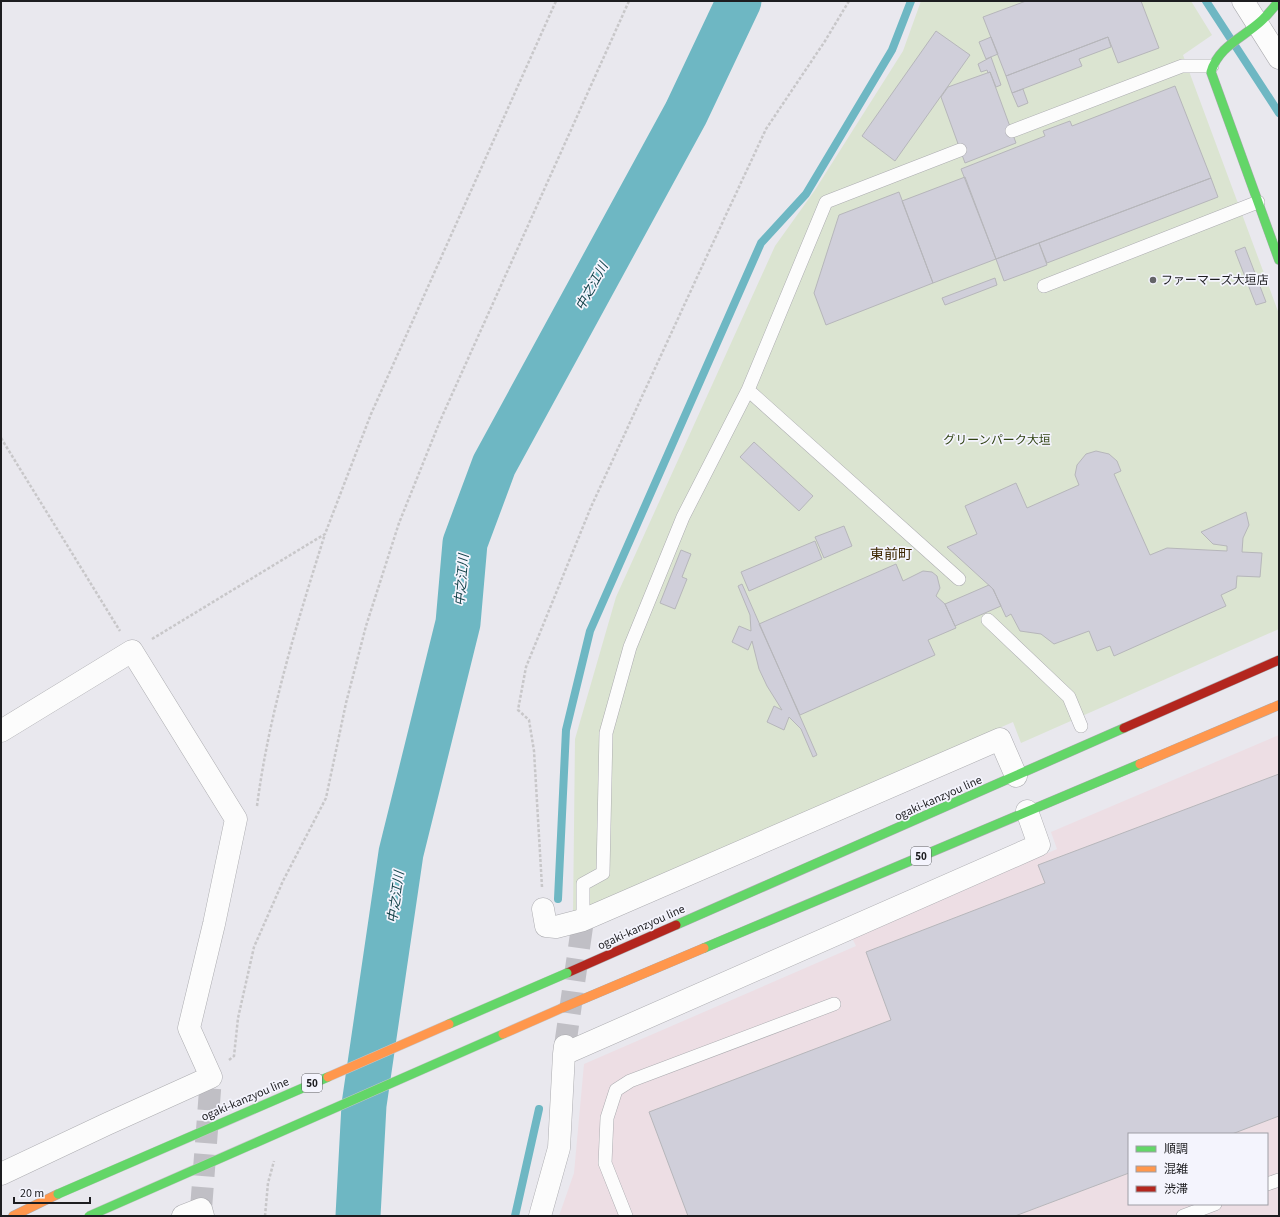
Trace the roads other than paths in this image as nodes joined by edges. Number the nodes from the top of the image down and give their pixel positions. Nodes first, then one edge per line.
1 (1243, 1) edge
2 (1279, 1) edge
3 (1253, 28) junction
4 (1279, 58) edge
5 (1212, 66) junction
6 (1012, 131) dead end
7 (960, 150) dead end
8 (1258, 202) junction
9 (1279, 260) edge
10 (1044, 286) dead end
11 (748, 390) junction
12 (959, 579) dead end
13 (988, 620) dead end
14 (1279, 660) edge
15 (1279, 705) edge
16 (1081, 726) dead end
17 (1, 731) edge
18 (1016, 776) junction
19 (1027, 811) junction
20 (543, 909) road end
21 (583, 920) junction
22 (834, 1004) dead end
23 (1, 1174) edge
24 (1279, 1180) edge
25 (1268, 1184) edge
26 (1212, 1205) edge
27 (13, 1216) edge
28 (89, 1216) edge
29 (183, 1216) edge
30 (203, 1216) edge
31 (540, 1216) edge
32 (626, 1216) edge
33 (1183, 1216) edge

1 - 3 street
2 - 3 main road
3 - 4 street
3 - 5 main road
5 - 6 lane
5 - 8 main road
7 - 11 lane
8 - 9 main road
8 - 10 lane
11 - 12 lane
11 - 21 lane
13 - 16 lane
14 - 18 main road, ogaki-kanzyou line / 50
15 - 19 main road, 50
17 - 23 street
18 - 21 street
18 - 27 main road, ogaki-kanzyou line / 50, bridge
19 - 28 main road, 50, bridge
19 - 31 street
20 - 21 street
22 - 32 lane
24 - 25 lane
26 - 33 lane
29 - 30 street

